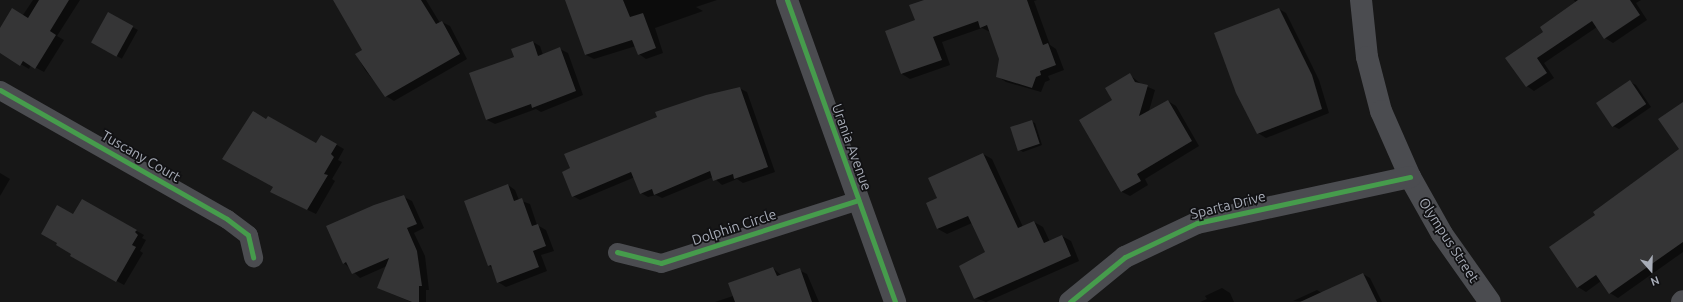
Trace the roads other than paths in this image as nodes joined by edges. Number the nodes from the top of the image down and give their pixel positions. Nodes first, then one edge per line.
1 (787, 0) edge
2 (1361, 0) edge
3 (0, 90) edge
4 (1410, 177) junction
5 (858, 200) junction
6 (616, 252) dead end
7 (252, 257) dead end
8 (895, 302) edge
9 (1070, 302) edge
10 (1490, 302) edge

1 - 5 street, Urania Avenue
2 - 4 street
3 - 7 street, Tuscany Court
4 - 9 street, Sparta Drive
4 - 10 street, Olympus Street
5 - 6 street, Dolphin Circle
5 - 8 street, Urania Avenue

